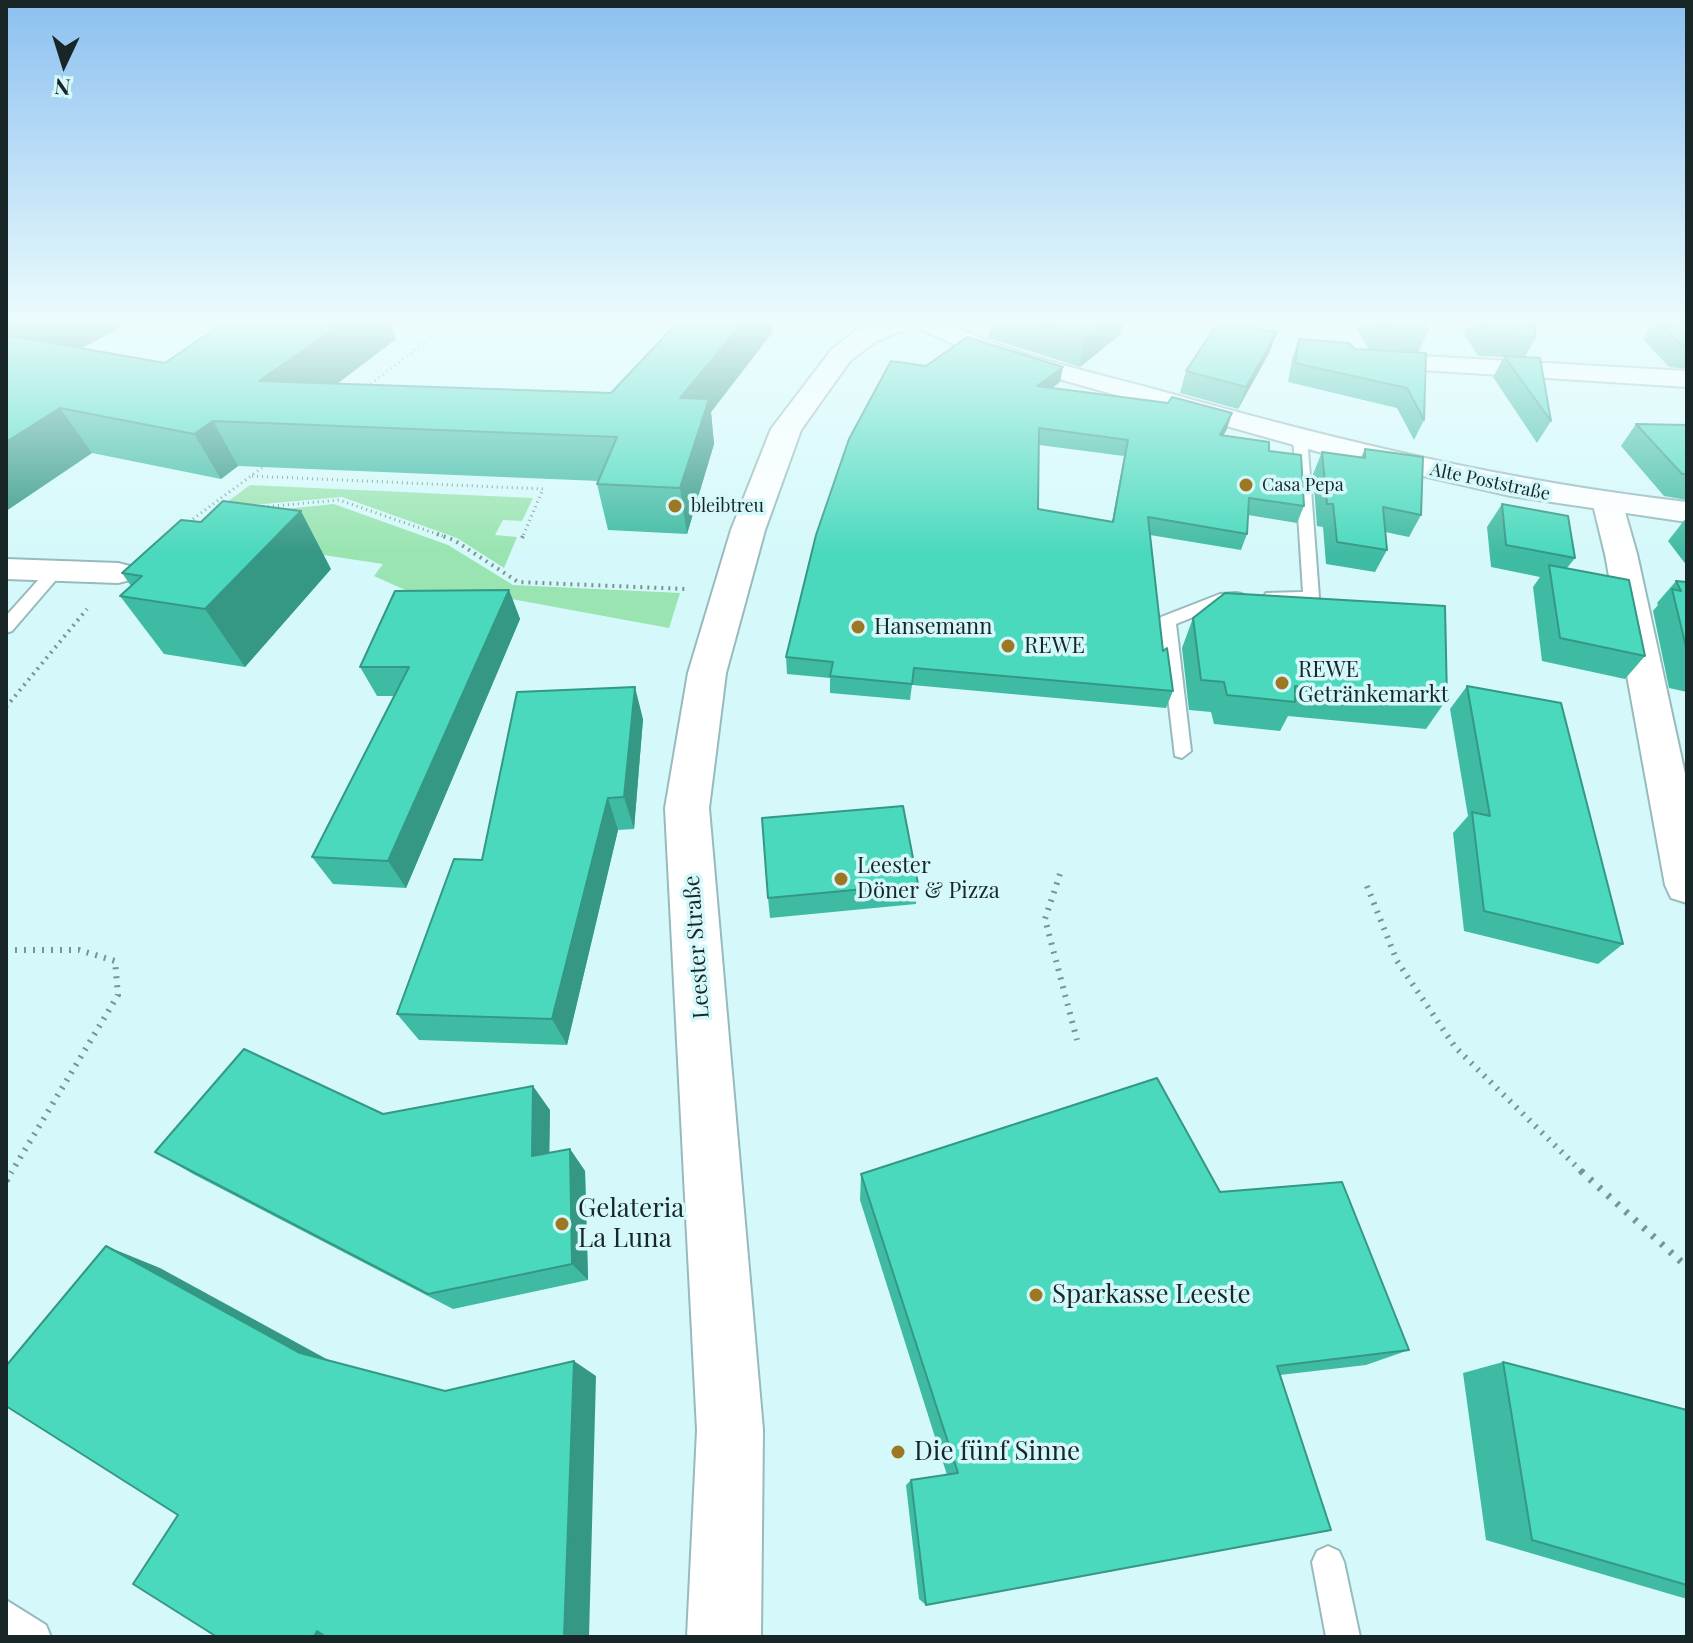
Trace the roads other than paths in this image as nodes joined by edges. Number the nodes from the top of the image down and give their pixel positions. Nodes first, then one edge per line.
1 (807, 401) edge
2 (1171, 401) edge
3 (1300, 436) junction
4 (1608, 505) junction
5 (1687, 512) edge
6 (6, 569) edge
7 (55, 571) junction
8 (118, 573) road end
9 (6, 627) edge
10 (1182, 751) dead end
11 (1687, 885) edge
12 (1328, 1562) edge
13 (6, 1617) edge
14 (34, 1637) edge
15 (724, 1637) edge
16 (1343, 1637) edge

1 - 15 street, Leester Straße
2 - 3 street, Alte Poststraße
3 - 4 street, Alte Poststraße
3 - 10 lane
4 - 5 street, Alte Poststraße
4 - 11 street
6 - 7 street
7 - 8 street
7 - 9 lane
12 - 16 lane
13 - 14 lane

